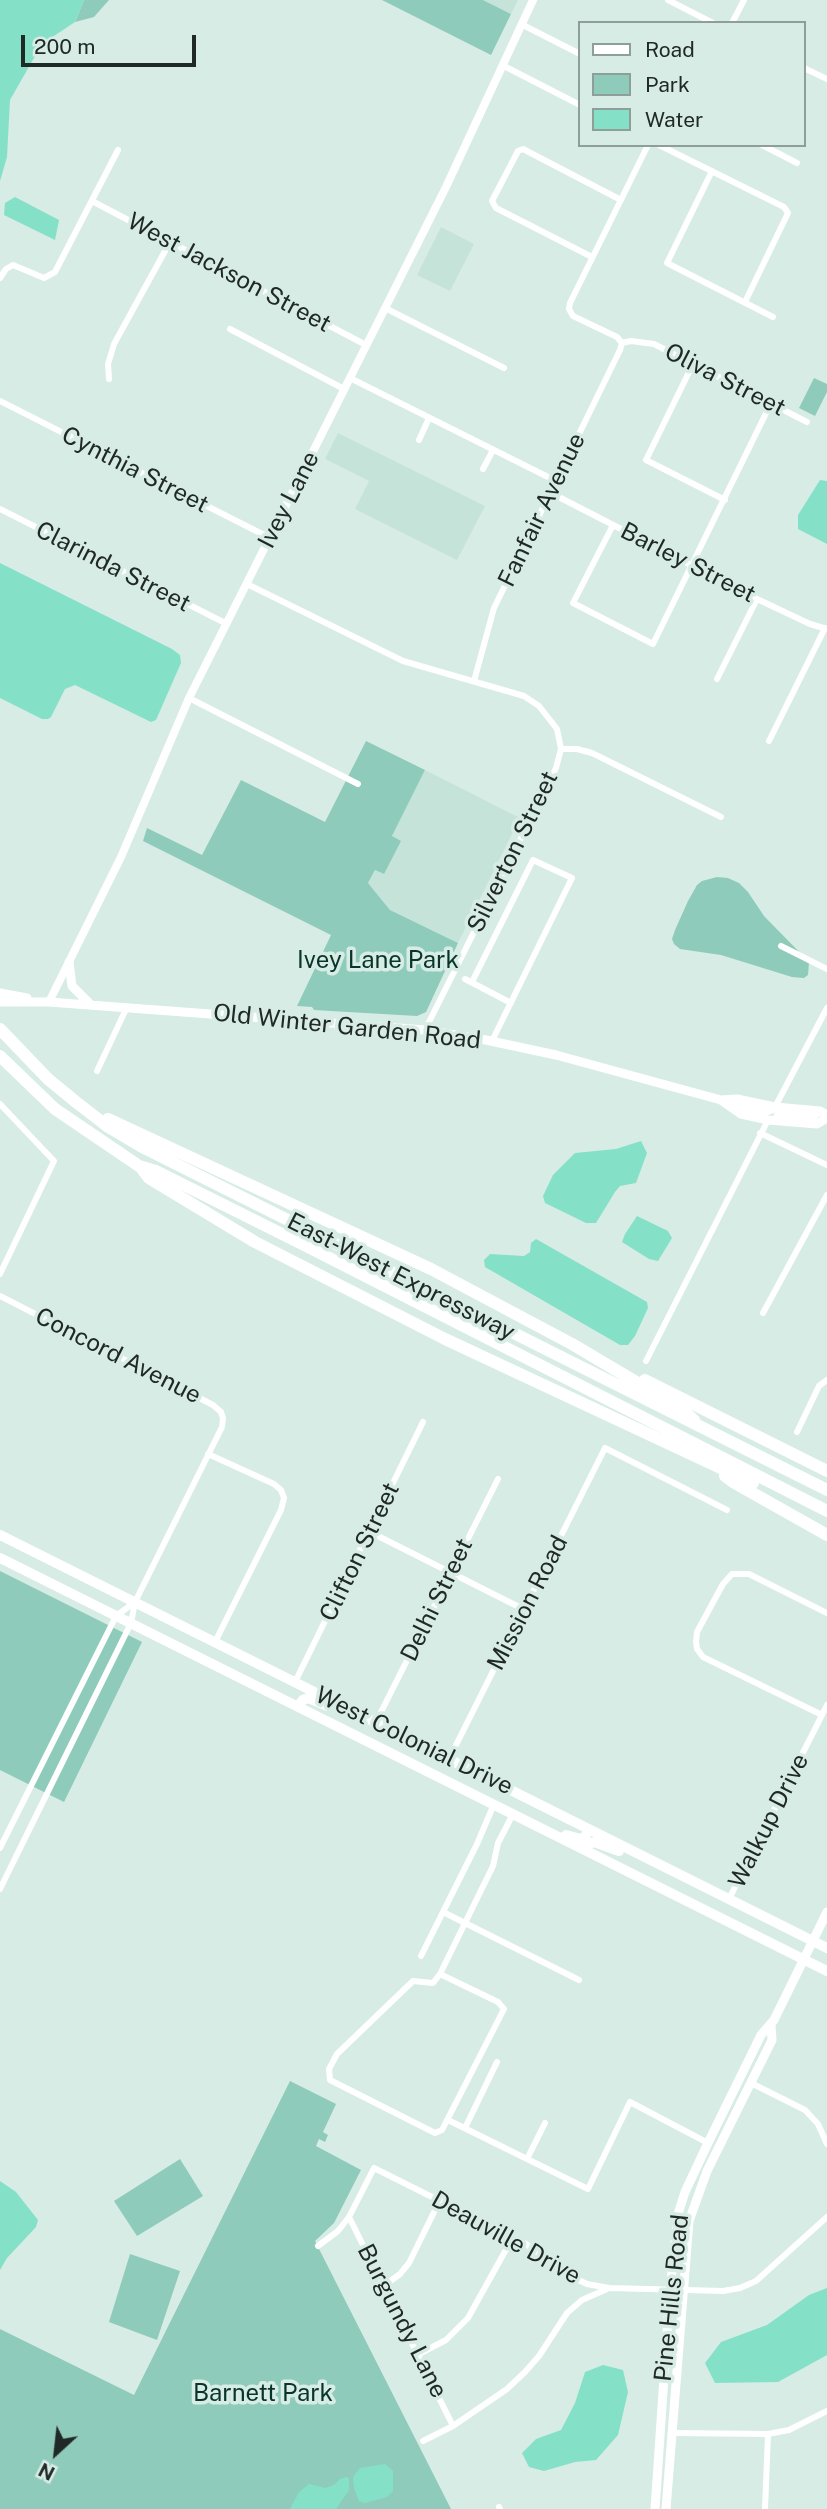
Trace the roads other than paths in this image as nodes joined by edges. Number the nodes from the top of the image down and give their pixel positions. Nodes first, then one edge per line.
1 (533, 0) edge
2 (668, 0) edge
3 (744, 0) edge
4 (709, 21) edge
5 (733, 21) edge
6 (520, 24) junction
7 (578, 53) edge
8 (502, 65) junction
9 (806, 69) edge
10 (827, 79) edge
11 (578, 104) edge
12 (647, 147) edge
13 (663, 147) edge
14 (766, 147) edge
15 (118, 150) dead end
16 (797, 163) dead end
17 (712, 172) junction
18 (621, 200) junction
19 (92, 201) junction
20 (170, 242) junction
21 (592, 257) junction
22 (0, 278) edge
23 (745, 302) junction
24 (385, 308) junction
25 (773, 317) dead end
26 (230, 329) dead end
27 (622, 343) junction
28 (366, 345) junction
29 (693, 364) junction
30 (504, 368) dead end
31 (350, 378) junction
32 (109, 379) dead end
33 (344, 389) junction
34 (0, 401) edge
35 (771, 402) junction
36 (429, 418) junction
37 (807, 422) dead end
38 (419, 440) dead end
39 (493, 450) junction
40 (484, 469) dead end
41 (556, 481) junction
42 (551, 493) junction
43 (725, 500) junction
44 (0, 509) edge
45 (613, 525) junction
46 (270, 538) junction
47 (693, 565) junction
48 (247, 583) junction
49 (757, 599) junction
50 (227, 624) junction
51 (826, 629) edge
52 (717, 678) dead end
53 (474, 681) junction
54 (188, 698) junction
55 (769, 741) dead end
56 (561, 749) junction
57 (358, 784) dead end
58 (721, 817) dead end
59 (781, 946) dead end
60 (69, 962) junction
61 (827, 969) edge
62 (0, 993) edge
63 (0, 1002) edge
64 (49, 1002) junction
65 (511, 1003) junction
66 (90, 1004) junction
67 (127, 1007) junction
68 (827, 1007) edge
69 (0, 1029) edge
70 (425, 1030) junction
71 (492, 1041) junction
72 (0, 1056) edge
73 (97, 1071) dead end
74 (724, 1103) junction
75 (0, 1104) edge
76 (775, 1107) junction
77 (94, 1114) junction
78 (825, 1115) edge
79 (768, 1120) junction
80 (760, 1133) junction
81 (827, 1165) edge
82 (139, 1166) junction
83 (827, 1195) edge
84 (0, 1274) edge
85 (0, 1296) edge
86 (763, 1313) dead end
87 (646, 1361) dead end
88 (616, 1369) junction
89 (826, 1380) edge
90 (424, 1422) dead end
91 (700, 1425) junction
92 (797, 1432) dead end
93 (208, 1454) junction
94 (714, 1466) junction
95 (827, 1471) edge
96 (498, 1479) dead end
97 (827, 1490) edge
98 (802, 1499) junction
99 (727, 1510) dead end
100 (827, 1511) edge
101 (370, 1532) junction
102 (0, 1535) edge
103 (827, 1535) edge
104 (15, 1542) junction
105 (3, 1560) edge
106 (450, 1573) junction
107 (135, 1602) junction
108 (524, 1611) junction
109 (827, 1613) edge
110 (116, 1616) junction
111 (131, 1623) junction
112 (215, 1642) junction
113 (243, 1679) junction
114 (295, 1682) junction
115 (340, 1705) junction
116 (827, 1705) edge
117 (298, 1706) junction
118 (822, 1715) junction
119 (376, 1722) junction
120 (395, 1755) junction
121 (449, 1759) junction
122 (494, 1804) junction
123 (513, 1814) junction
124 (538, 1826) junction
125 (589, 1829) junction
126 (0, 1848) edge
127 (586, 1850) junction
128 (645, 1857) junction
129 (0, 1889) edge
130 (729, 1899) junction
131 (443, 1912) junction
132 (827, 1912) edge
133 (465, 1923) junction
134 (812, 1941) junction
135 (827, 1948) edge
136 (421, 1956) dead end
137 (803, 1959) junction
138 (827, 1971) edge
139 (440, 1974) junction
140 (579, 1980) dead end
141 (771, 2025) junction
142 (757, 2045) junction
143 (497, 2062) dead end
144 (751, 2082) junction
145 (447, 2120) junction
146 (545, 2123) dead end
147 (464, 2128) junction
148 (708, 2143) junction
149 (827, 2144) edge
150 (527, 2159) junction
151 (440, 2200) junction
152 (349, 2217) junction
153 (827, 2217) edge
154 (513, 2237) junction
155 (318, 2246) dead end
156 (385, 2285) junction
157 (609, 2288) junction
158 (670, 2290) junction
159 (682, 2290) junction
160 (419, 2354) junction
161 (827, 2411) edge
162 (453, 2426) junction
163 (672, 2433) junction
164 (768, 2434) junction
165 (423, 2441) dead end
166 (655, 2509) edge
167 (666, 2509) edge
168 (765, 2509) edge

1 - 6 street, Ivey Lane
2 - 4 street
3 - 5 street
6 - 7 street
6 - 8 street, Ivey Lane
8 - 11 street
8 - 24 street, Ivey Lane
9 - 10 street
12 - 18 street
13 - 17 street
14 - 16 street
15 - 19 street
17 - 23 street
17 - 23 street
18 - 21 street
18 - 21 street
19 - 20 street, West Jackson Street
19 - 22 street
20 - 28 street, West Jackson Street
20 - 32 street
21 - 27 street, Oliva Street
23 - 25 street
24 - 28 street, Ivey Lane
24 - 30 street
26 - 33 street
27 - 29 street, Oliva Street
27 - 41 street, Fanfair Avenue
28 - 31 street, Ivey Lane
29 - 35 street, Oliva Street
29 - 43 street
31 - 33 street, Ivey Lane
31 - 36 street
33 - 46 street, Ivey Lane
34 - 46 street, Cynthia Street
35 - 37 street, Oliva Street
35 - 43 street
36 - 38 street
36 - 39 street
39 - 40 street
39 - 41 street
41 - 42 street, Fanfair Avenue
42 - 45 street, Barley Street
42 - 53 street, Fanfair Avenue
43 - 47 street
44 - 50 street, Clarinda Street
45 - 47 street, Barley Street
45 - 47 street
46 - 48 street, Ivey Lane
47 - 49 street, Barley Street
48 - 50 street, Ivey Lane
48 - 53 street
49 - 51 street, Barley Street
49 - 52 street
50 - 54 street, Ivey Lane
51 - 55 street
53 - 56 street
54 - 57 street
54 - 60 street, Ivey Lane
56 - 58 street
56 - 70 street, Silverton Street
59 - 61 street
60 - 64 street, Ivey Lane
60 - 66 main road
62 - 64 main road, Old Winter Garden Road
63 - 64 main road, Old Winter Garden Road
64 - 66 main road, Old Winter Garden Road
65 - 65 street
65 - 71 street
66 - 67 main road, Old Winter Garden Road
67 - 70 main road, Old Winter Garden Road
67 - 73 street
68 - 76 street
69 - 77 highway, East-West Expressway
70 - 71 main road, Old Winter Garden Road
71 - 74 main road, Old Winter Garden Road
72 - 82 highway, East-West Expressway
74 - 76 main road, Old Winter Garden Road
74 - 79 main road, Old Winter Garden Road
75 - 84 street
76 - 78 main road, Old Winter Garden Road
77 - 88 highway
77 - 91 highway, East-West Expressway
78 - 79 main road
79 - 80 street
80 - 81 street
80 - 87 street
82 - 94 highway
82 - 98 highway, East-West Expressway
83 - 86 street
85 - 93 street, Concord Avenue
88 - 91 highway
88 - 95 highway
89 - 92 street
90 - 101 street, Clifton Street
91 - 97 highway, East-West Expressway
93 - 107 street
93 - 112 street
94 - 98 highway
94 - 103 highway
96 - 106 street, Delhi Street
98 - 100 highway, East-West Expressway
99 - 108 street, Mission Road
101 - 106 street
101 - 114 street, Clifton Street
102 - 104 highway, West Colonial Drive
104 - 105 highway
104 - 107 highway, West Colonial Drive
105 - 110 highway, West Colonial Drive
106 - 108 street
106 - 119 street, Delhi Street
107 - 110 street
107 - 111 street
107 - 112 highway, West Colonial Drive
108 - 121 street, Mission Road
109 - 118 street
110 - 111 highway, West Colonial Drive
110 - 126 street
111 - 113 highway, West Colonial Drive
111 - 129 street
112 - 114 highway, West Colonial Drive
113 - 114 highway
113 - 117 highway, West Colonial Drive
114 - 115 highway, West Colonial Drive
115 - 117 highway
115 - 119 highway, West Colonial Drive
116 - 118 street, Walkup Drive
117 - 120 highway, West Colonial Drive
118 - 130 street, Walkup Drive
119 - 121 highway, West Colonial Drive
120 - 121 highway
120 - 122 highway, West Colonial Drive
121 - 125 highway, West Colonial Drive
122 - 123 highway, West Colonial Drive
122 - 131 street
123 - 124 highway, West Colonial Drive
123 - 133 street
124 - 125 highway
124 - 127 highway, West Colonial Drive
125 - 128 highway, West Colonial Drive
127 - 128 highway
127 - 137 highway, West Colonial Drive
128 - 130 highway, West Colonial Drive
130 - 134 highway, West Colonial Drive
131 - 133 street
131 - 136 street
132 - 134 main road, Pine Hills Road
133 - 139 street
133 - 140 street
134 - 135 highway, West Colonial Drive
134 - 137 main road, Pine Hills Road
137 - 138 highway, West Colonial Drive
137 - 141 main road, Pine Hills Road
139 - 145 street
139 - 145 street
141 - 142 main road, Pine Hills Road
141 - 144 main road, Pine Hills Road
142 - 144 main road
142 - 148 main road, Pine Hills Road
143 - 147 street
144 - 149 street
144 - 159 main road, Pine Hills Road
145 - 147 street
146 - 150 street
147 - 150 street
148 - 150 street
148 - 158 main road, Pine Hills Road
151 - 152 street, Deauville Drive
151 - 154 street, Deauville Drive
151 - 156 street
152 - 155 street
152 - 156 street, Burgundy Lane
153 - 159 street, Deauville Drive
154 - 157 street, Deauville Drive
154 - 160 street
156 - 160 street, Burgundy Lane
157 - 158 street, Deauville Drive
157 - 162 street
158 - 159 street, Deauville Drive
158 - 166 main road, Pine Hills Road
159 - 163 main road, Pine Hills Road
160 - 162 street, Burgundy Lane
161 - 164 street
162 - 165 street
163 - 164 street
163 - 167 main road, Pine Hills Road
164 - 168 street

